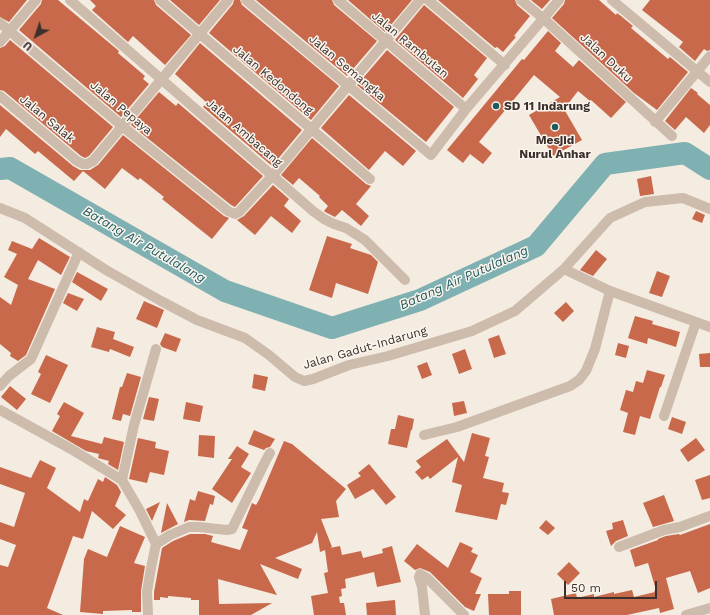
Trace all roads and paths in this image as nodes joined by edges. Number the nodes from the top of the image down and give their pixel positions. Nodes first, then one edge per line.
1 (36, 0) edge
2 (70, 0) edge
3 (160, 0) edge
4 (228, 0) edge
5 (246, 0) edge
6 (338, 0) edge
7 (420, 0) edge
8 (428, 0) edge
9 (521, 0) edge
10 (559, 0) edge
11 (612, 0) edge
12 (544, 19) junction
13 (0, 23) edge
14 (10, 31) junction
15 (200, 34) junction
16 (386, 41) junction
17 (0, 42) edge
18 (710, 56) edge
19 (505, 65) junction
20 (697, 71) junction
21 (162, 79) junction
22 (710, 82) edge
23 (347, 86) junction
24 (0, 96) edge
25 (466, 109) junction
26 (655, 122) junction
27 (122, 126) junction
28 (311, 129) junction
29 (672, 136) dead end
30 (273, 175) junction
31 (370, 179) dead end
32 (0, 208) edge
33 (710, 209) edge
34 (79, 252) junction
35 (564, 269) junction
36 (405, 280) dead end
37 (610, 291) junction
38 (696, 322) junction
39 (710, 327) edge
40 (156, 349) dead end
41 (0, 386) edge
42 (0, 410) edge
43 (664, 416) dead end
44 (424, 435) dead end
45 (270, 453) dead end
46 (122, 480) junction
47 (710, 516) edge
48 (156, 544) junction
49 (619, 547) dead end
50 (710, 608) edge
51 (148, 615) edge
52 (425, 615) edge
53 (464, 615) edge
54 (686, 615) edge

1 - 14 street
2 - 21 street, Jalan Ambacang
3 - 15 street, Jalan Kedondong
4 - 15 street
5 - 23 street, Jalan Semangka
6 - 16 street, Jalan Rambutan
7 - 16 street
8 - 19 street
9 - 12 street, Jalan Duku
10 - 12 street
11 - 20 street
12 - 19 street
12 - 26 street, Jalan Duku
13 - 14 street, Jalan Pepaya
14 - 17 street
14 - 27 street, Jalan Pepaya
15 - 21 street
15 - 28 street, Jalan Kedondong
16 - 23 street
16 - 25 street, Jalan Rambutan
18 - 20 street
19 - 25 street
20 - 22 street
20 - 26 street
21 - 27 street
21 - 30 street, Jalan Ambacang
23 - 25 street, Jalan Semangka
23 - 28 street
24 - 27 street, Jalan Salak
26 - 29 street, Jalan Duku
27 - 30 street, Jalan Pepaya
28 - 30 street
28 - 31 street, Jalan Kedondong
30 - 36 street, Jalan Ambacang
32 - 34 street, Jalan Gadut-Indarung
33 - 35 street, Jalan Gadut-Indarung
34 - 35 street, Jalan Gadut-Indarung
34 - 41 street
35 - 37 street
37 - 38 street
37 - 44 street
38 - 39 street
38 - 43 street
40 - 46 street
42 - 46 street
45 - 48 street
46 - 48 street
47 - 49 street
48 - 51 street
50 - 54 street
52 - 53 street

